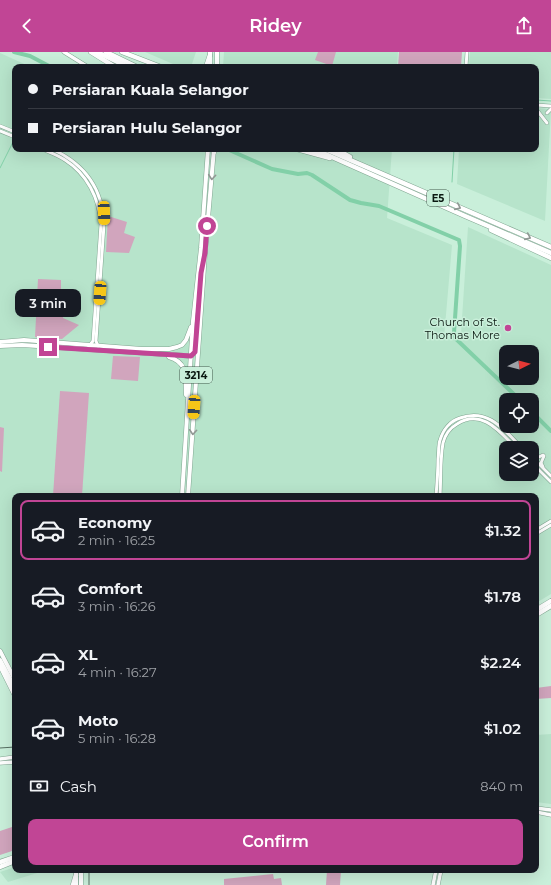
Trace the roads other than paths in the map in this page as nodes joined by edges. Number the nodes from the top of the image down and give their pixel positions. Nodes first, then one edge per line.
1 (64, 52) edge
2 (91, 52) edge
3 (97, 52) edge
4 (106, 52) edge
5 (122, 52) edge
6 (217, 52) edge
7 (467, 52) edge
8 (210, 54) edge
9 (83, 64) edge
10 (110, 64) edge
11 (122, 64) edge
12 (131, 64) edge
13 (153, 64) edge
14 (207, 64) edge
15 (217, 64) edge
16 (466, 64) edge
17 (539, 105) edge
18 (551, 107) edge
19 (539, 113) edge
20 (547, 113) dead end
21 (547, 123) dead end
22 (0, 126) edge
23 (0, 131) edge
24 (12, 131) edge
25 (12, 136) edge
26 (49, 152) edge
27 (59, 152) edge
28 (208, 152) edge
29 (215, 152) edge
30 (308, 152) edge
31 (321, 152) edge
32 (332, 152) edge
33 (342, 152) edge
34 (343, 162) junction
35 (371, 168) junction
36 (92, 181) junction
37 (88, 184) junction
38 (465, 216) junction
39 (551, 247) edge
40 (205, 253) junction
41 (551, 253) edge
42 (551, 258) edge
43 (193, 321) junction
44 (0, 342) edge
45 (0, 346) edge
46 (89, 346) junction
47 (99, 346) junction
48 (163, 355) junction
49 (191, 356) junction
50 (187, 414) junction
51 (509, 441) edge
52 (515, 441) edge
53 (539, 457) edge
54 (539, 465) edge
55 (539, 470) edge
56 (544, 470) junction
57 (551, 476) edge
58 (551, 482) edge
59 (182, 493) edge
60 (188, 493) edge
61 (436, 493) edge
62 (440, 493) edge
63 (551, 521) edge
64 (551, 525) edge
65 (539, 528) edge
66 (539, 532) edge
67 (551, 601) edge
68 (551, 606) edge
69 (539, 608) edge
70 (539, 613) edge
71 (0, 651) edge
72 (0, 660) edge
73 (0, 666) edge
74 (9, 668) junction
75 (12, 670) edge
76 (12, 674) edge
77 (12, 681) edge
78 (12, 690) edge
79 (12, 758) edge
80 (0, 759) edge
81 (12, 762) edge
82 (0, 763) edge
83 (539, 808) edge
84 (551, 810) edge
85 (539, 813) edge
86 (551, 815) edge
87 (12, 858) edge
88 (0, 862) edge
89 (12, 863) edge
90 (0, 867) edge
91 (76, 873) edge
92 (76, 873) edge
93 (81, 873) edge
94 (435, 873) edge
95 (440, 873) edge
96 (73, 885) edge
97 (76, 885) edge
98 (81, 885) edge
99 (433, 885) edge
100 (438, 885) edge

1 - 9 main road
2 - 10 highway
3 - 11 highway
4 - 12 highway
5 - 13 highway
6 - 15 main road
7 - 16 street
8 - 14 highway
17 - 18 street
18 - 20 street
19 - 21 street
22 - 24 street
23 - 25 street
26 - 37 street
27 - 36 street
28 - 43 main road, 3214
29 -> 40 main road, 3214
30 - 34 highway
31 - 34 highway, E5
32 - 35 highway, E5
33 - 35 highway
34 - 38 highway, E5
35 -> 39 highway, E5
36 - 37 street
36 - 47 street
37 - 46 street
38 - 41 highway, E5
38 - 42 highway
40 - 49 main road
40 -> 60 main road, 3214
43 - 47 main road
43 - 49 main road, 3214
44 - 46 main road
45 - 48 main road
46 - 47 main road
48 - 49 main road
48 - 50 main road
49 - 50 main road, 3214
50 - 59 main road, 3214
51 - 62 street
52 - 61 street
53 - 56 street
54 - 56 street
55 - 58 street
56 - 57 street
63 - 65 street
64 - 66 street
67 - 69 highway
68 - 70 highway
71 - 74 main road
72 - 77 main road
73 - 78 main road
74 - 75 main road
74 - 76 main road
79 - 80 main road
81 - 82 main road
83 - 84 main road
85 - 86 main road
87 - 88 highway
89 - 90 highway
91 - 96 highway
92 - 97 main road
93 - 98 main road
94 - 99 main road
95 - 100 main road

